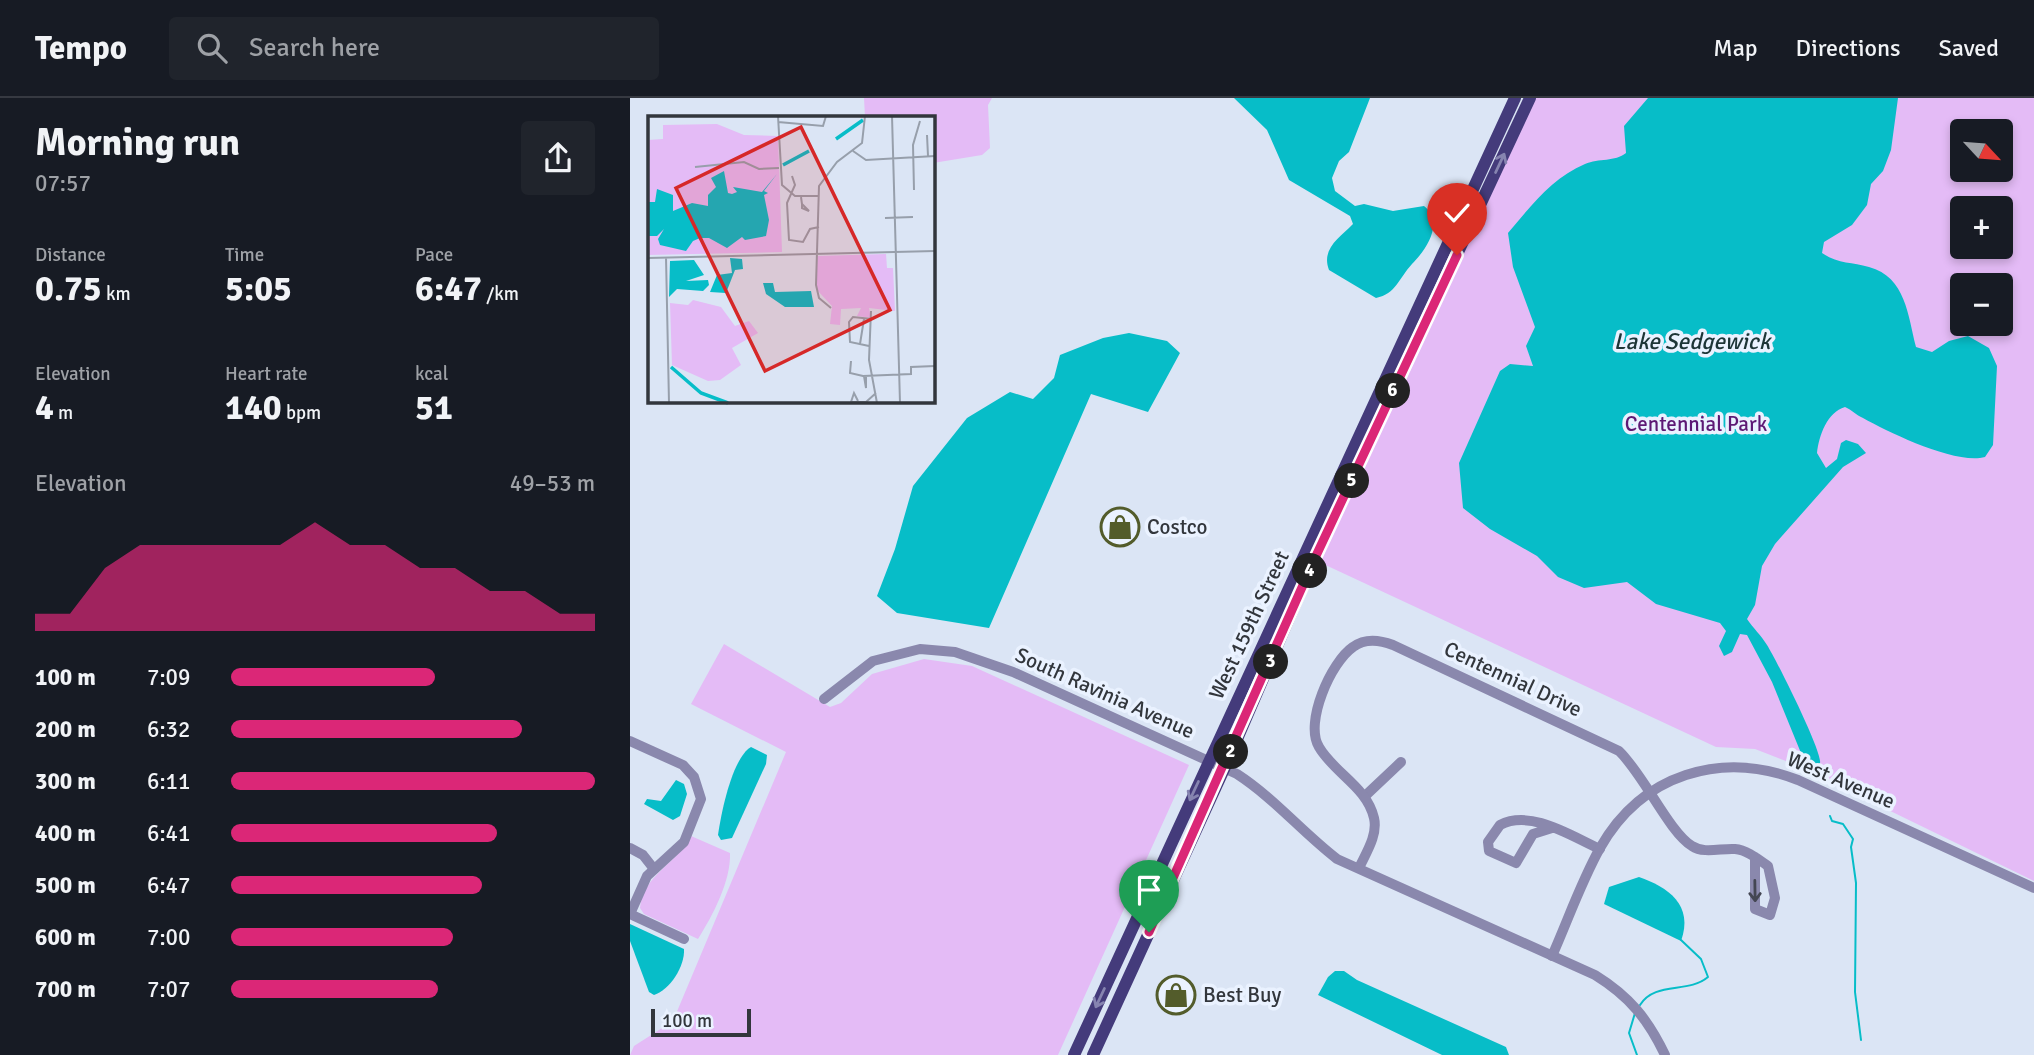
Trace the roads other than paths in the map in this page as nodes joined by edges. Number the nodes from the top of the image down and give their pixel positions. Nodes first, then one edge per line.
1 (1514, 99) edge
2 (1528, 102) edge
3 (824, 699) dead end
4 (630, 741) edge
5 (1208, 760) junction
6 (1401, 762) dead end
7 (1225, 767) junction
8 (1651, 791) junction
9 (1365, 796) junction
10 (1552, 828) junction
11 (630, 848) edge
12 (1600, 849) junction
13 (1755, 857) junction
14 (1359, 868) junction
15 (654, 869) junction
16 (2034, 888) edge
17 (630, 914) edge
18 (684, 939) dead end
19 (1552, 956) junction
20 (1074, 1055) edge
21 (1093, 1055) edge
22 (1665, 1055) edge

1 - 2 main road
1 - 5 main road, West 159th Street
7 -> 2 main road, West 159th Street
3 - 5 street, South Ravinia Avenue
4 - 15 street
5 - 7 street, South Ravinia Avenue
5 -> 20 main road, West 159th Street
6 - 9 street
7 - 14 street, South Ravinia Avenue
7 - 21 main road, West 159th Street
8 - 9 street, Centennial Drive
8 - 12 street, West Avenue
8 - 13 street, Centennial Drive
8 - 16 street, West Avenue
9 - 14 street
10 - 10 street
10 - 12 street
11 - 15 street
12 - 19 street, West Avenue
13 -> 13 street
14 - 19 street, South Ravinia Avenue
15 - 17 street
17 - 18 street
19 - 22 street, South Ravinia Avenue

